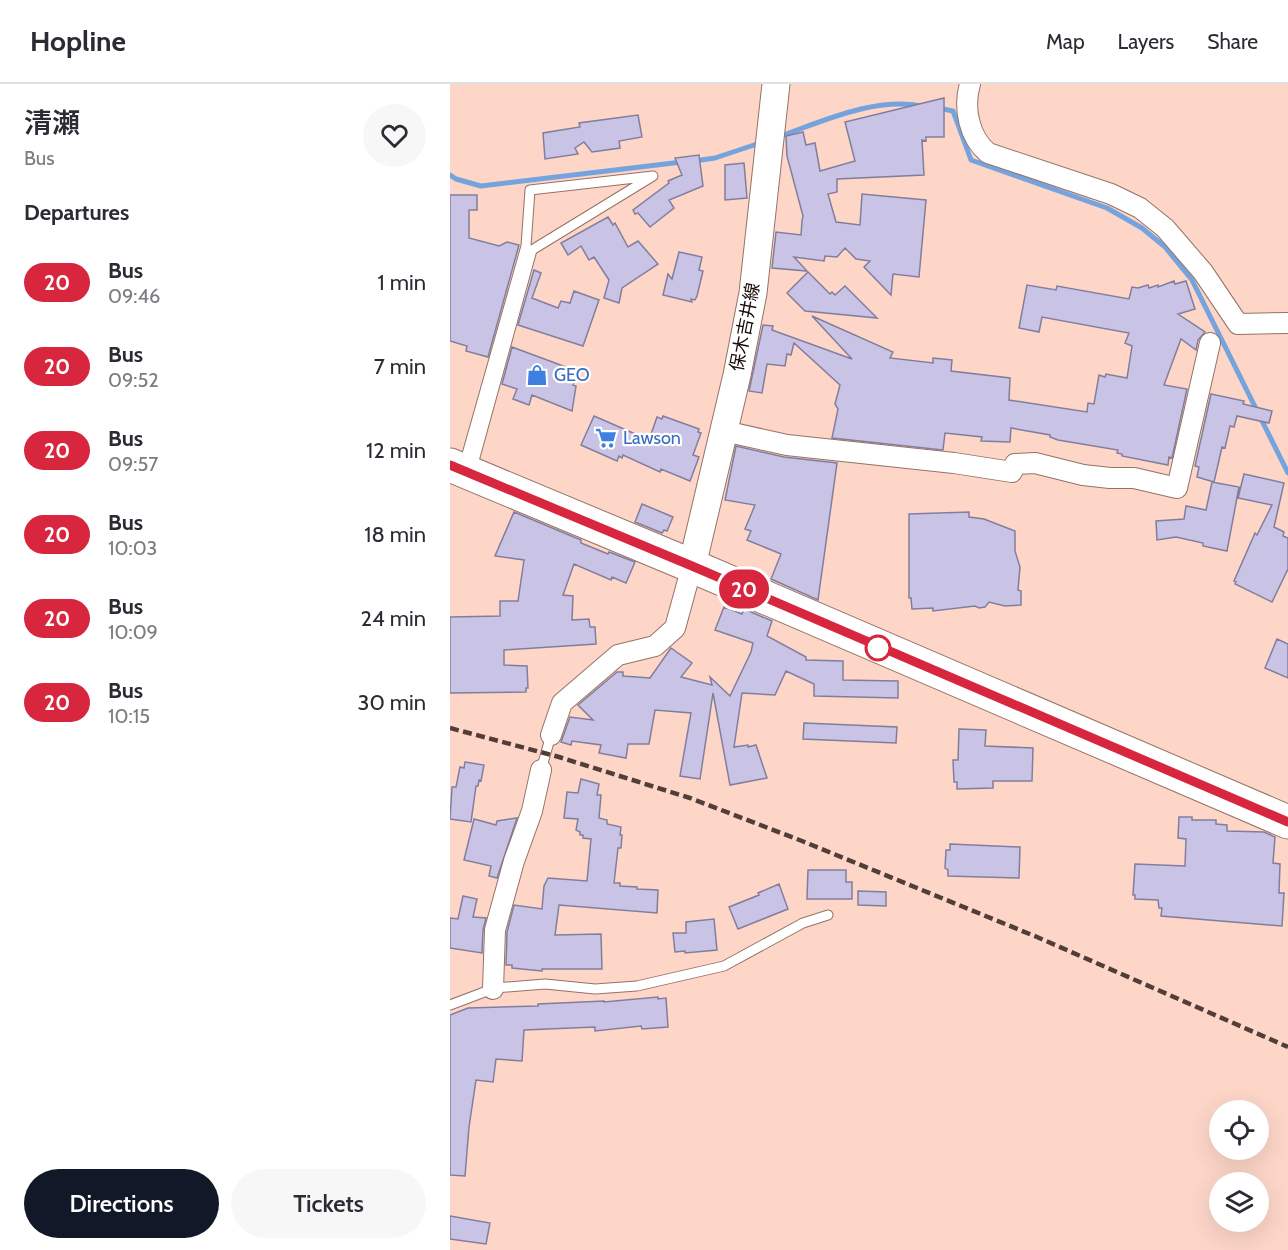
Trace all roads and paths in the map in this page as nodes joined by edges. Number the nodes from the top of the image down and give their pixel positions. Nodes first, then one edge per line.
1 (776, 84) edge
2 (970, 84) edge
3 (1288, 323) edge
4 (1210, 344) dead end
5 (724, 431) junction
6 (461, 470) edge
7 (692, 566) junction
8 (551, 735) joint
9 (541, 770) joint
10 (1288, 822) edge
11 (828, 915) dead end
12 (493, 989) junction
13 (450, 1005) edge

1 - 5 main road, 保木吉井線
2 - 3 street
4 - 5 street
5 - 7 main road, 保木吉井線
6 - 6 lane
6 - 7 highway
7 - 8 street
7 - 10 highway
8 - 9 lane
9 - 12 street
11 - 12 lane
12 - 13 lane

